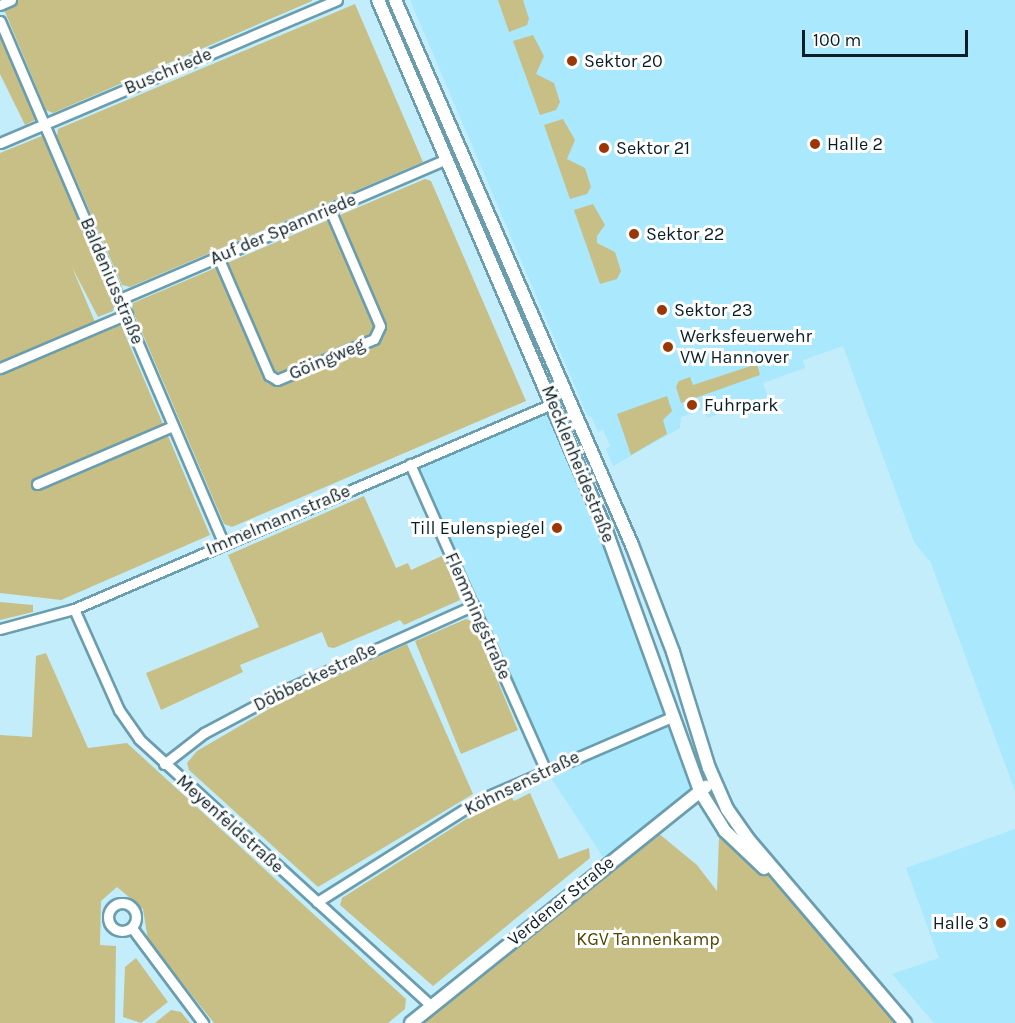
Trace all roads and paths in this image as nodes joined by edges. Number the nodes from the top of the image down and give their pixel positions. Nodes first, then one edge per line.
1 (11, 0) edge
2 (337, 0) edge
3 (378, 0) edge
4 (395, 0) edge
5 (0, 5) edge
6 (0, 21) edge
7 (45, 124) junction
8 (0, 143) edge
9 (446, 159) junction
10 (330, 210) junction
11 (218, 257) junction
12 (120, 298) junction
13 (127, 314) junction
14 (0, 368) edge
15 (562, 386) junction
16 (554, 404) junction
17 (173, 426) junction
18 (410, 464) junction
19 (37, 484) dead end
20 (606, 531) junction
21 (223, 542) junction
22 (632, 545) junction
23 (474, 605) junction
24 (74, 609) junction
25 (0, 629) edge
26 (674, 716) junction
27 (164, 764) junction
28 (545, 769) junction
29 (714, 782) junction
30 (700, 791) junction
31 (317, 902) junction
32 (804, 906) junction
33 (132, 928) dead end
34 (431, 1006) junction
35 (203, 1023) edge
36 (411, 1023) edge
37 (905, 1023) edge

1 - 5 street
2 - 7 street, Buschriede
3 - 9 main road, Mecklenheidestraße
4 - 15 main road, Mecklenheidestraße
6 - 7 street, Baldeniusstraße
7 - 8 street, Buschriede
7 - 12 street, Baldeniusstraße
9 - 10 street, Auf der Spannriede
9 - 16 main road, Mecklenheidestraße
10 - 11 street, Auf der Spannriede
10 - 11 street, Göingweg
11 - 12 street, Auf der Spannriede
12 - 13 street, Baldeniusstraße
13 - 14 street
13 - 17 street, Baldeniusstraße
15 - 16 main road
15 - 22 main road, Mecklenheidestraße
16 - 18 street, Immelmannstraße
16 - 20 main road, Mecklenheidestraße
17 - 19 street
17 - 21 street, Baldeniusstraße
18 - 21 street, Immelmannstraße
18 - 23 street, Flemmingstraße
20 - 22 main road
20 - 26 main road, Mecklenheidestraße
21 - 24 street, Immelmannstraße
22 - 29 main road, Mecklenheidestraße
23 - 27 street, Döbbeckestraße
23 - 28 street, Flemmingstraße
24 - 25 street, Immelmannstraße
24 - 27 street, Meyenfeldstraße
26 - 28 street, Köhnsenstraße
26 - 30 main road, Mecklenheidestraße
27 - 31 street, Meyenfeldstraße
28 - 31 street, Köhnsenstraße
29 - 30 main road, Verdener Straße
29 - 32 main road, Mecklenheidestraße
30 - 32 main road, Mecklenheidestraße
30 - 34 main road, Verdener Straße
31 - 34 street, Meyenfeldstraße
32 - 37 main road, Mecklenheidestraße
33 - 35 street
34 - 36 main road, Verdener Straße

